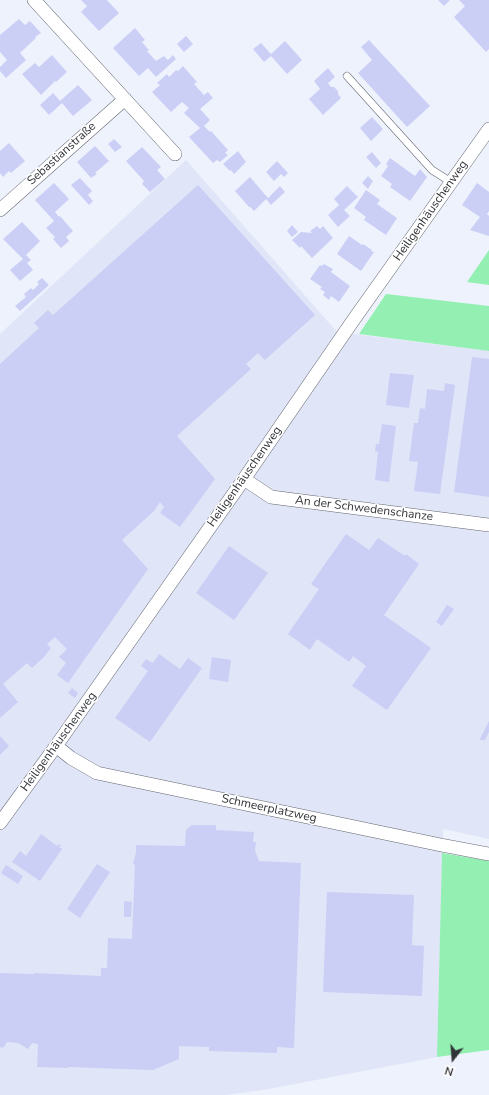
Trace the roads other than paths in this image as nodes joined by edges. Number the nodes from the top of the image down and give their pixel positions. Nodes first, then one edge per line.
1 (34, 0) edge
2 (347, 76) dead end
3 (125, 99) junction
4 (489, 129) edge
5 (175, 154) dead end
6 (451, 182) junction
7 (0, 210) edge
8 (244, 479) junction
9 (489, 525) edge
10 (56, 746) junction
11 (0, 823) edge
12 (489, 854) edge

1 - 3 street
2 - 6 lane
3 - 5 street
3 - 7 street, Sebastianstraße
4 - 6 street, Heiligenhäuschenweg
6 - 8 street, Heiligenhäuschenweg
8 - 9 street, An der Schwedenschanze
8 - 10 street, Heiligenhäuschenweg
10 - 11 street, Heiligenhäuschenweg
10 - 12 street, Schmeerplatzweg

